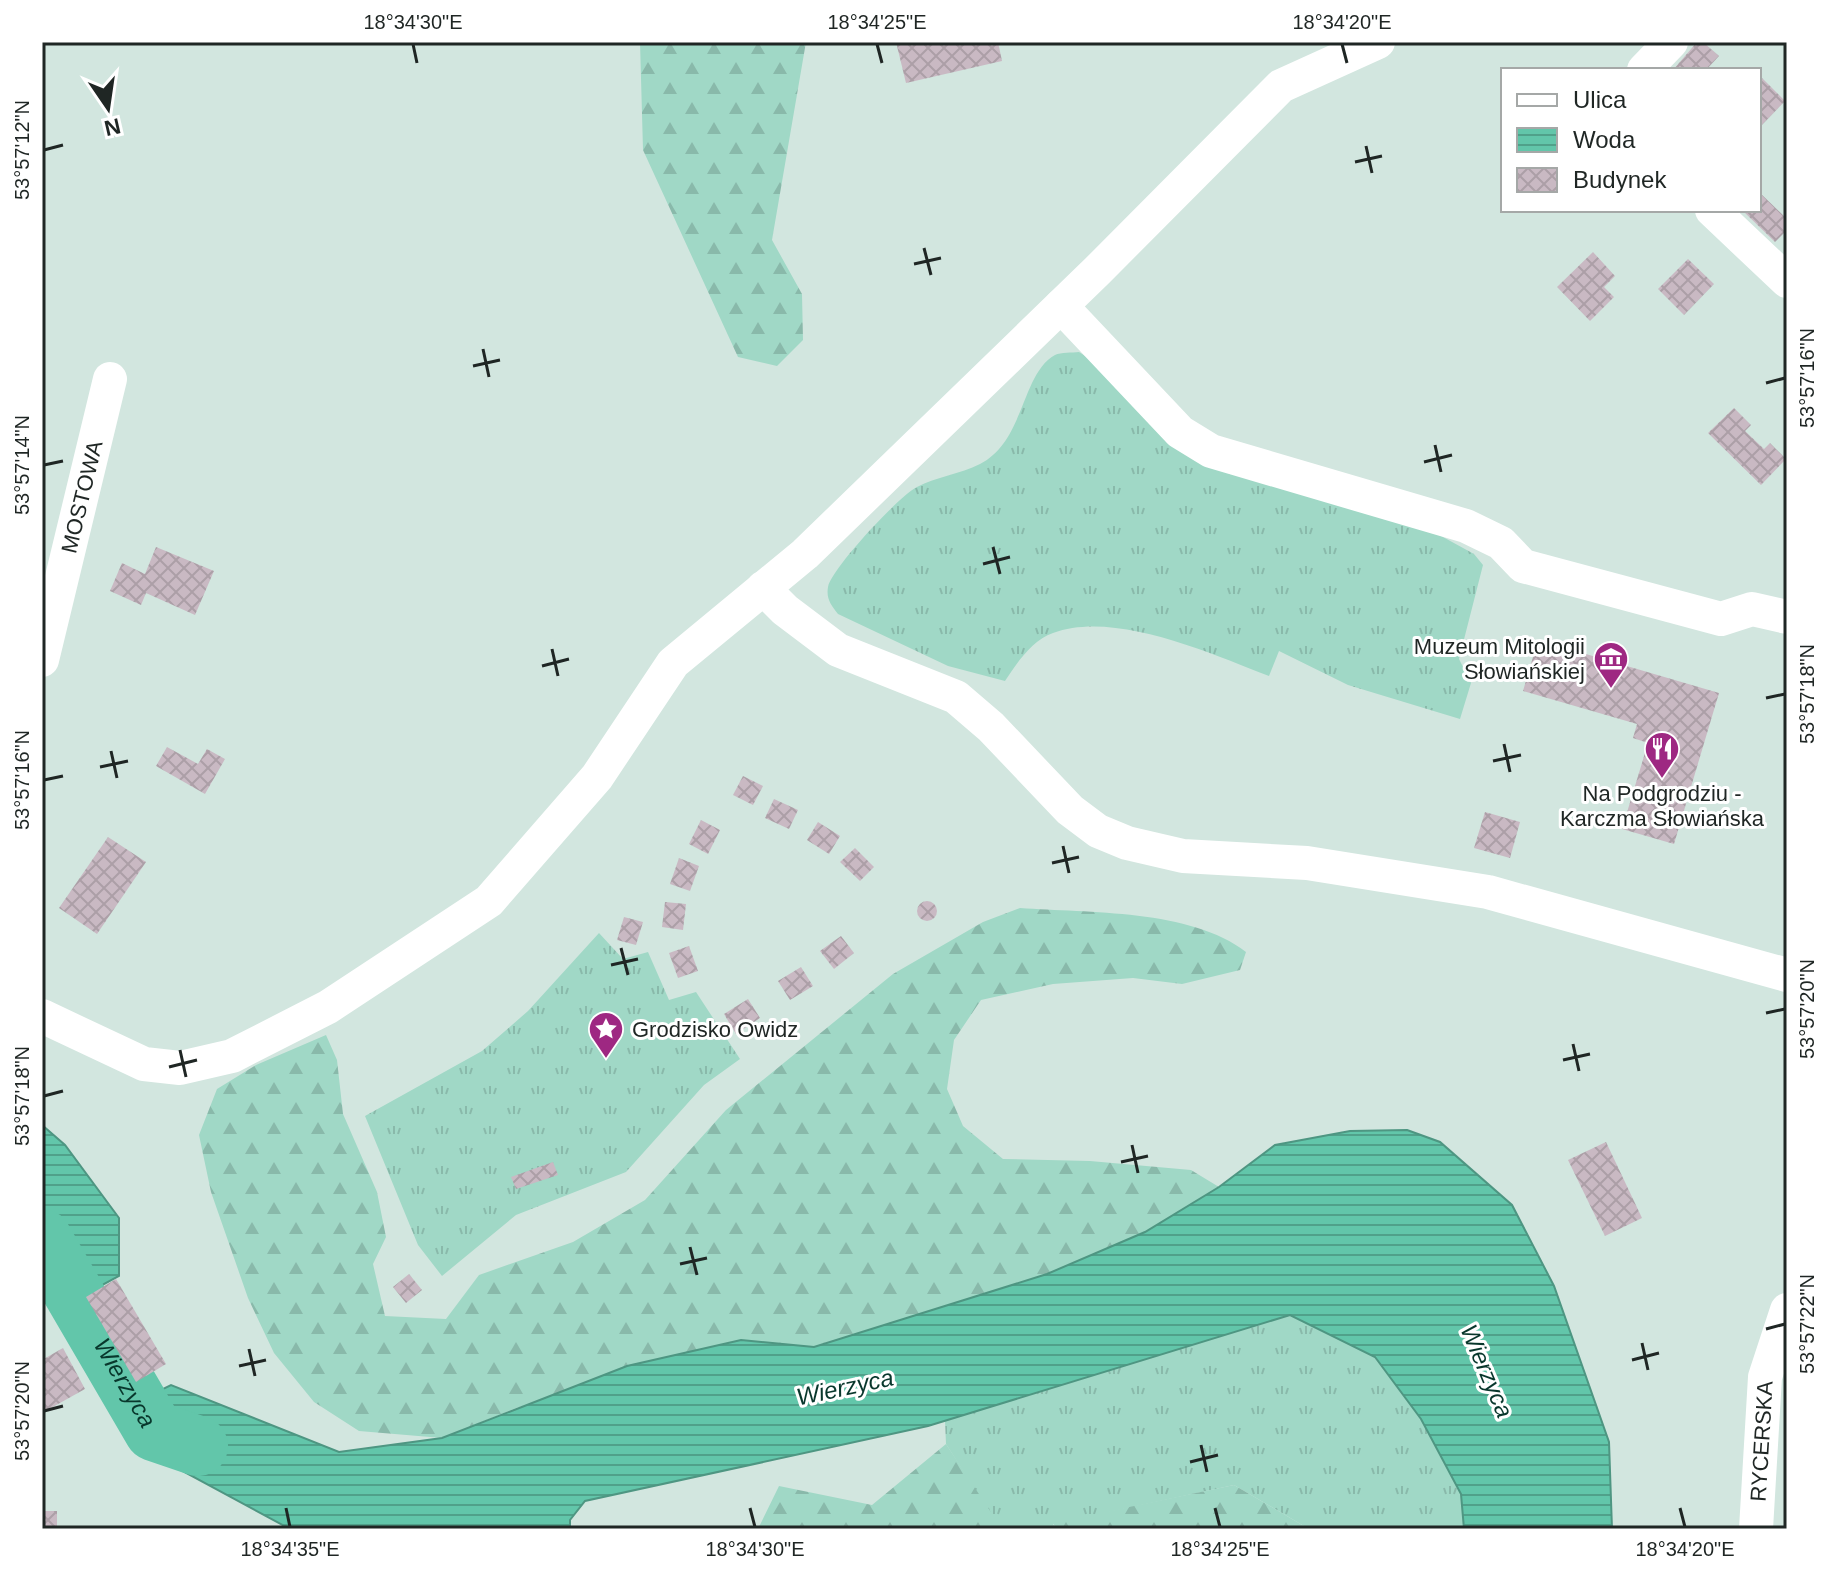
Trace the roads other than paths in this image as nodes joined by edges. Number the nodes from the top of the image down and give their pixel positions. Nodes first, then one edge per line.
1 (1378, 42) edge
2 (1671, 42) edge
3 (1646, 68) edge
4 (1714, 212) edge
5 (1787, 281) edge
6 (1061, 306) junction
7 (110, 379) dead end
8 (763, 588) junction
9 (1787, 617) edge
10 (42, 660) edge
11 (1787, 975) edge
12 (42, 1016) edge
13 (1787, 1310) edge
14 (1756, 1529) edge

1 - 6 street
2 - 3 street
4 - 5 street
6 - 8 street
6 - 9 street
7 - 10 street, MOSTOWA
8 - 11 street
8 - 12 street
13 - 14 street, RYCERSKA

